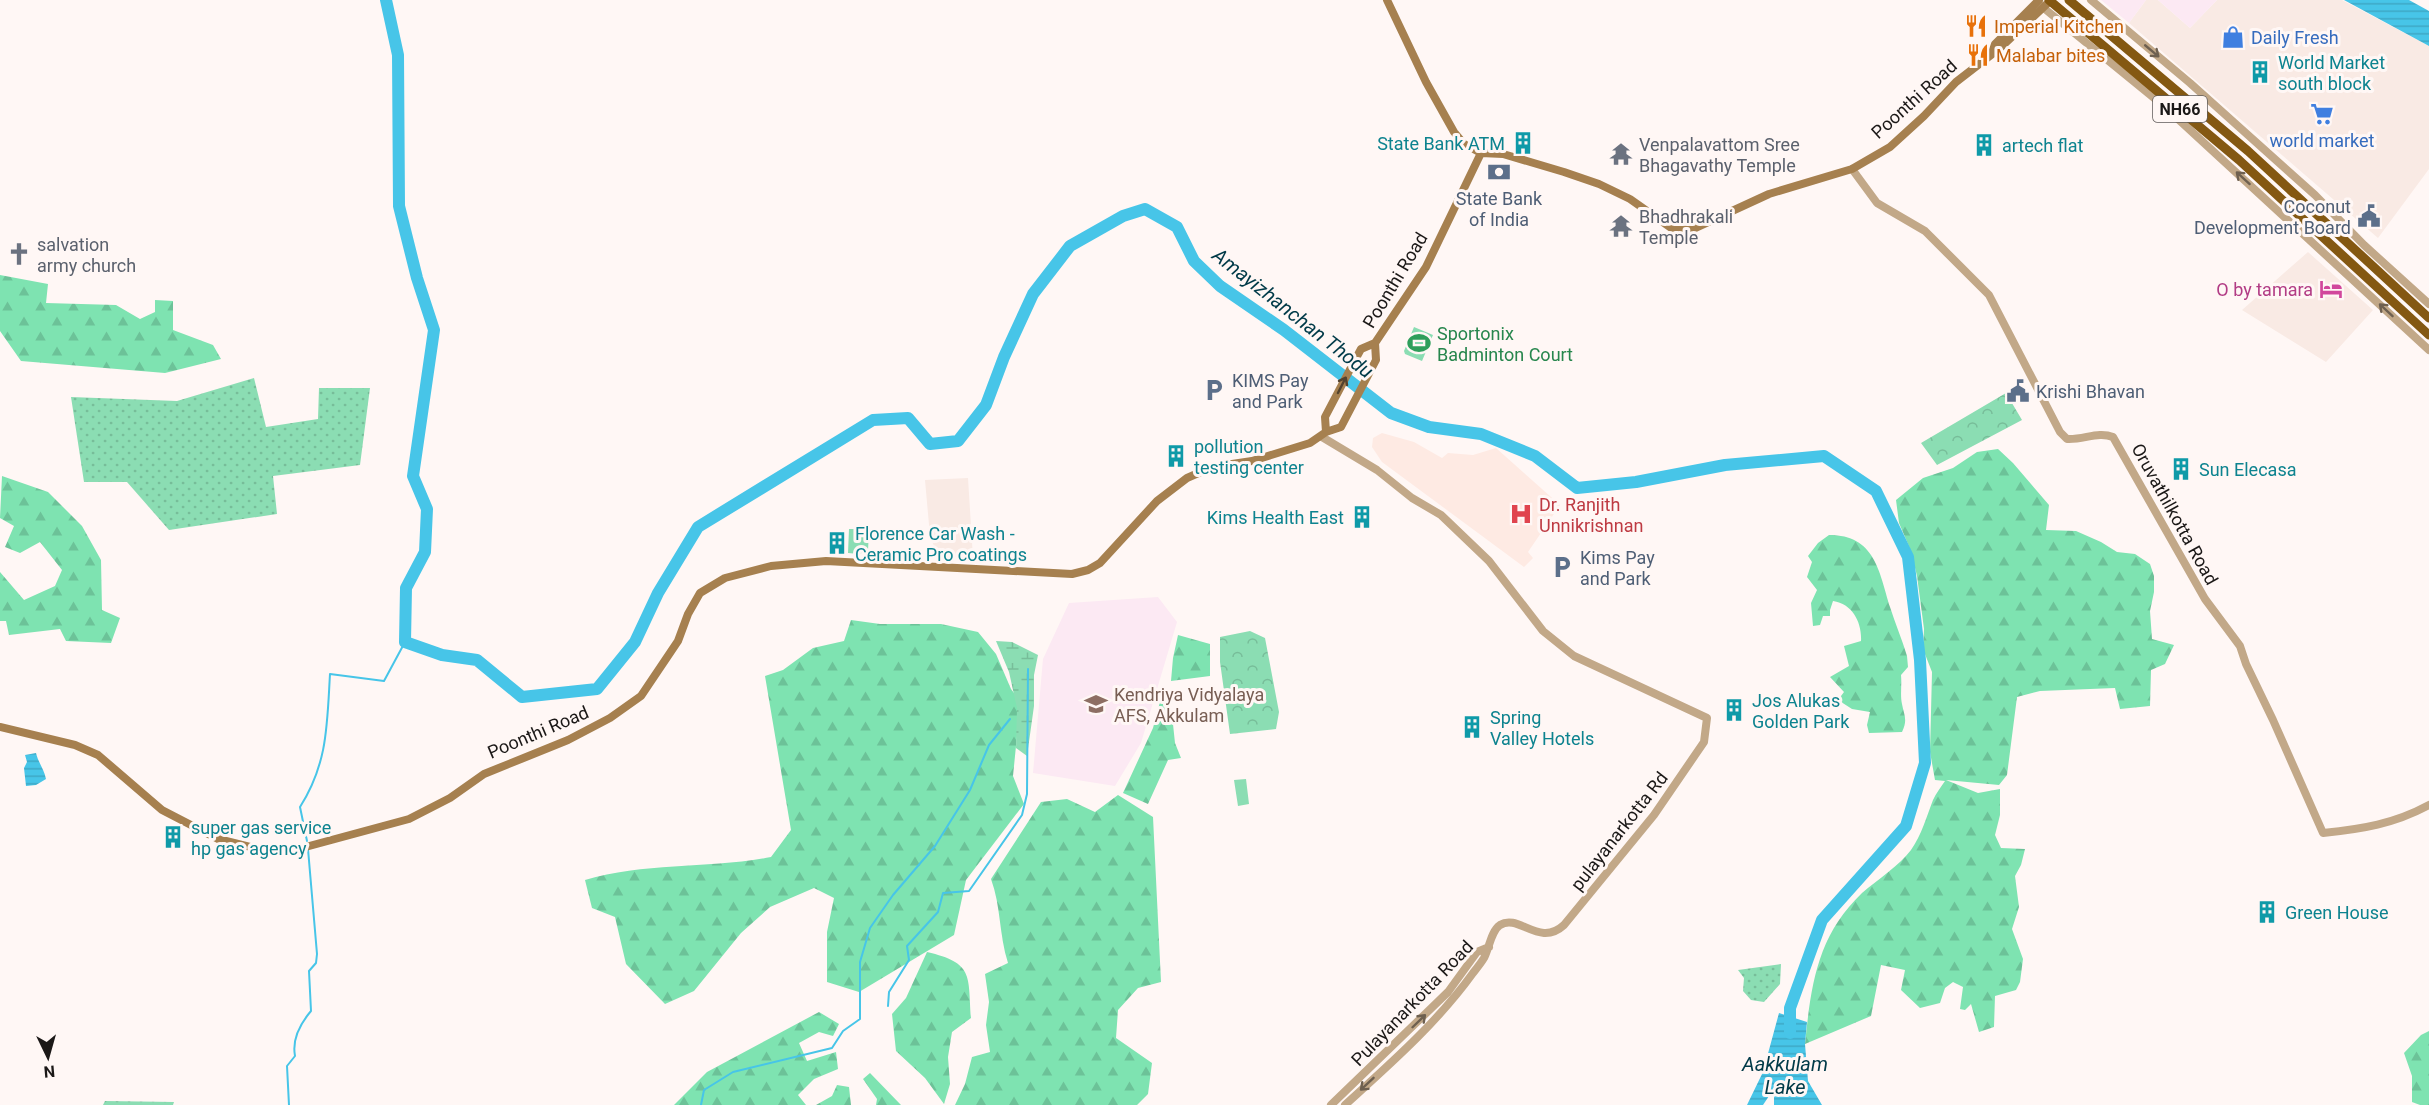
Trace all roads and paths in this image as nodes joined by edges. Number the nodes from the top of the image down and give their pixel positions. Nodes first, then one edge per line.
1 (1387, 0) edge
2 (2069, 0) edge
3 (2091, 0) edge
4 (2044, 2) edge
5 (1481, 153) junction
6 (1852, 169) junction
7 (2429, 304) edge
8 (2429, 318) edge
9 (2429, 335) edge
10 (1375, 343) junction
11 (2429, 350) edge
12 (1324, 434) junction
13 (0, 727) edge
14 (2429, 805) edge
15 (1489, 947) junction
16 (1331, 1105) edge
17 (1345, 1105) edge

1 - 5 main road
2 - 8 highway, NH66
3 -> 7 street
4 - 6 main road, Poonthi Road
4 - 9 highway, NH66
11 -> 4 street
5 - 6 main road, Poonthi Road
5 - 10 main road, Poonthi Road
6 - 14 street, Oruvathilkotta Road
12 -> 10 main road
10 - 12 main road, Poonthi Road
12 - 13 main road, Poonthi Road
12 - 15 street, pulayanarkotta Rd
16 -> 15 street, Pulayanarkotta Road
15 -> 17 street, pulayanarkotta Rd

